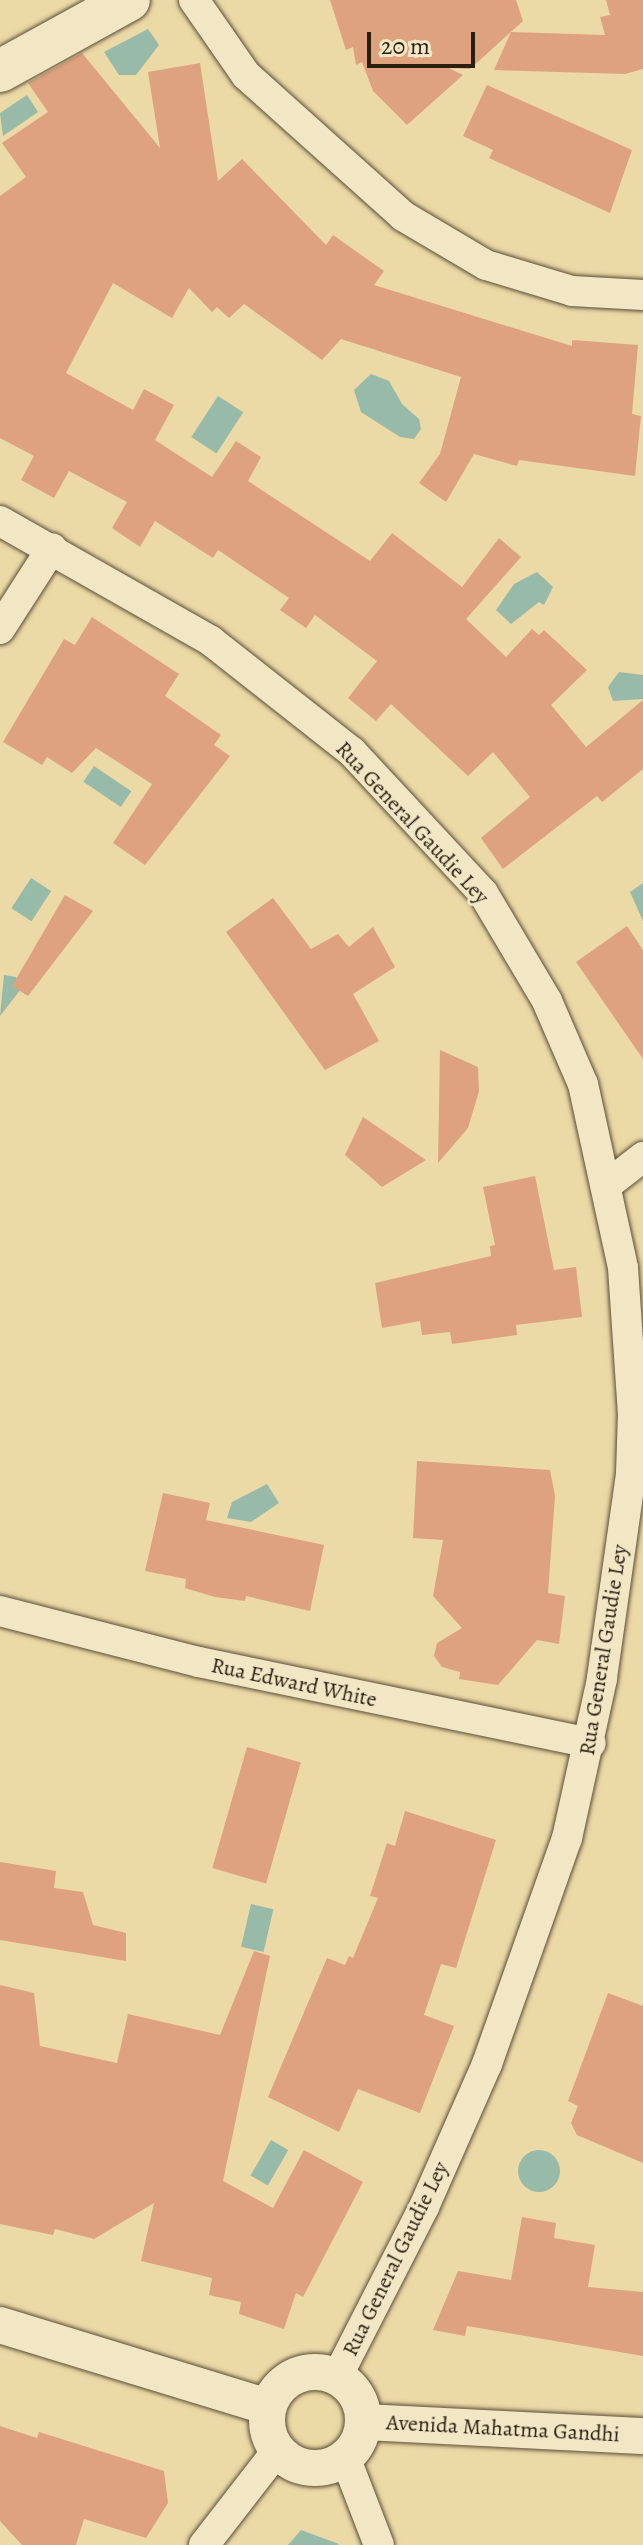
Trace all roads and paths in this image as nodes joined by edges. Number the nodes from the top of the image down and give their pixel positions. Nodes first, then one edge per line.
1 (129, 0) edge
2 (194, 0) edge
3 (0, 71) edge
4 (643, 295) edge
5 (0, 521) edge
6 (52, 548) junction
7 (0, 629) edge
8 (643, 1157) edge
9 (607, 1185) junction
10 (0, 1611) edge
11 (591, 1743) junction
12 (0, 2325) edge
13 (337, 2377) junction
14 (268, 2407) junction
15 (363, 2422) junction
16 (643, 2436) edge
17 (277, 2451) junction
18 (345, 2457) junction
19 (204, 2545) edge
20 (379, 2545) edge

1 - 3 main road
2 - 4 street
5 - 6 street, Rua General Gaudie Ley
6 - 7 street
6 - 9 street, Rua General Gaudie Ley
8 - 9 street
9 - 11 street, Rua General Gaudie Ley
10 - 11 street, Rua Edward White
11 - 13 street, Rua General Gaudie Ley
12 - 14 street
13 - 14 street
13 - 15 street
14 - 17 street
15 - 16 street, Avenida Mahatma Gandhi
15 - 18 street
17 - 18 street
17 - 19 street
18 - 20 street

